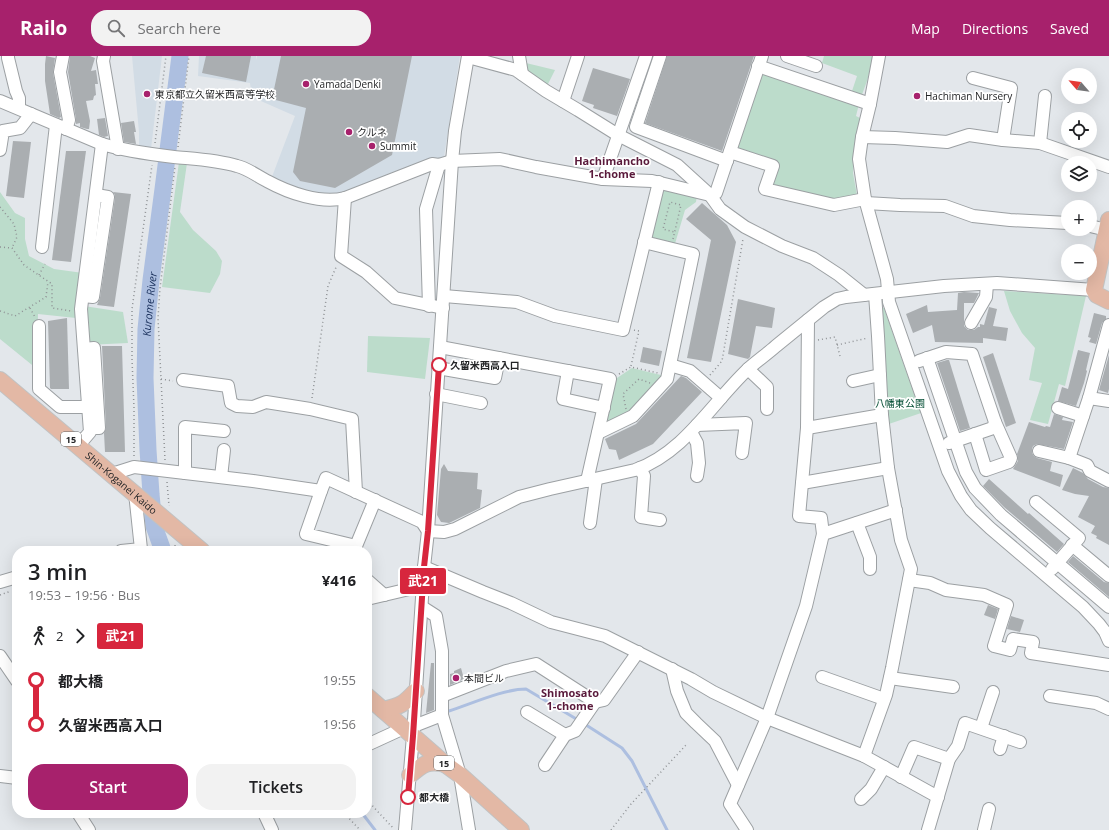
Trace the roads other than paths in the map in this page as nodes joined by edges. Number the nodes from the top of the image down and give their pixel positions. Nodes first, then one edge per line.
1 (63, 56) edge
2 (104, 56) edge
3 (468, 56) edge
4 (519, 56) edge
5 (578, 56) edge
6 (646, 56) edge
7 (660, 56) edge
8 (786, 56) edge
9 (879, 56) edge
10 (760, 61) edge
11 (817, 61) edge
12 (6, 62) edge
13 (522, 74) junction
14 (973, 78) dead end
15 (810, 83) junction
16 (1045, 96) dead end
17 (0, 101) edge
18 (563, 101) junction
19 (870, 104) junction
20 (19, 108) junction
21 (31, 114) junction
22 (61, 127) junction
23 (618, 135) junction
24 (862, 137) junction
25 (1003, 140) junction
26 (1040, 142) junction
27 (102, 144) junction
28 (118, 149) junction
29 (0, 150) edge
30 (729, 156) junction
31 (452, 161) junction
32 (438, 166) junction
33 (1109, 167) edge
34 (603, 179) junction
35 (659, 182) junction
36 (713, 194) junction
37 (345, 198) junction
38 (866, 201) junction
39 (1061, 222) edge
40 (1108, 225) edge
41 (1097, 226) edge
42 (644, 242) junction
43 (42, 247) dead end
44 (1106, 252) edge
45 (987, 284) junction
46 (1094, 290) junction
47 (888, 292) junction
48 (869, 295) junction
49 (444, 296) junction
50 (1109, 301) edge
51 (429, 306) junction
52 (443, 308) junction
53 (37, 320) road end
54 (808, 320) junction
55 (971, 323) dead end
56 (1109, 325) edge
57 (440, 346) junction
58 (84, 349) junction
59 (499, 358) junction
60 (927, 358) junction
61 (1104, 361) edge
62 (910, 364) junction
63 (438, 368) junction
64 (748, 368) junction
65 (669, 370) junction
66 (568, 371) junction
67 (880, 375) junction
68 (0, 380) edge
69 (183, 380) road end
70 (853, 381) dead end
71 (436, 394) junction
72 (721, 398) junction
73 (1089, 398) junction
74 (1109, 401) edge
75 (481, 403) dead end
76 (88, 407) junction
77 (604, 408) junction
78 (1058, 408) dead end
79 (767, 409) dead end
80 (882, 415) junction
81 (1083, 416) junction
82 (996, 422) junction
83 (90, 428) junction
84 (694, 428) junction
85 (807, 428) junction
86 (224, 431) dead end
87 (598, 433) junction
88 (975, 434) junction
89 (956, 441) junction
90 (78, 446) junction
91 (939, 447) junction
92 (224, 450) dead end
93 (1039, 451) dead end
94 (742, 453) dead end
95 (1069, 458) junction
96 (640, 468) junction
97 (888, 468) junction
98 (990, 468) junction
99 (185, 473) junction
100 (112, 474) junction
101 (697, 476) dead end
102 (221, 477) junction
103 (591, 480) junction
104 (1109, 481) edge
105 (802, 483) junction
106 (975, 488) junction
107 (321, 491) junction
108 (356, 492) junction
109 (138, 496) junction
110 (375, 500) junction
111 (1036, 502) dead end
112 (896, 510) junction
113 (1001, 515) junction
114 (660, 520) dead end
115 (857, 522) junction
116 (590, 523) dead end
117 (990, 528) junction
118 (428, 531) junction
119 (823, 534) junction
120 (1072, 545) junction
121 (141, 546) edge
122 (196, 546) edge
123 (349, 546) edge
124 (357, 546) edge
125 (1058, 563) junction
126 (424, 567) junction
127 (870, 569) dead end
128 (1046, 576) junction
129 (1109, 576) edge
130 (12, 578) edge
131 (909, 580) junction
132 (0, 582) edge
133 (372, 584) edge
134 (422, 586) junction
135 (384, 595) junction
136 (372, 598) edge
137 (422, 607) junction
138 (1109, 607) edge
139 (1109, 641) edge
140 (638, 652) junction
141 (0, 656) edge
142 (1066, 658) junction
143 (1109, 665) edge
144 (672, 669) junction
145 (1064, 670) dead end
146 (12, 674) edge
147 (822, 677) dead end
148 (890, 678) junction
149 (953, 687) dead end
150 (416, 691) junction
151 (993, 692) dead end
152 (442, 696) junction
153 (1050, 696) dead end
154 (884, 698) junction
155 (372, 700) edge
156 (596, 702) junction
157 (1109, 709) edge
158 (383, 710) junction
159 (527, 712) dead end
160 (442, 715) junction
161 (767, 718) junction
162 (981, 728) junction
163 (410, 730) junction
164 (565, 735) junction
165 (1004, 736) junction
166 (1020, 742) dead end
167 (372, 743) edge
168 (1000, 748) dead end
169 (864, 756) junction
170 (949, 759) junction
171 (446, 764) junction
172 (545, 765) dead end
173 (884, 767) junction
174 (410, 775) junction
175 (460, 775) junction
176 (0, 776) edge
177 (12, 777) edge
178 (901, 777) junction
179 (738, 785) junction
180 (938, 797) junction
181 (861, 799) dead end
182 (989, 809) dead end
183 (81, 818) edge
184 (266, 818) edge
185 (89, 830) edge
186 (272, 830) edge
187 (405, 830) edge
188 (469, 830) edge
189 (522, 830) edge
190 (747, 830) edge
191 (928, 830) edge
192 (984, 830) edge

1 - 22 street
2 - 28 street
3 - 13 street
3 - 31 street
4 - 13 street
5 - 18 street
6 - 23 street
7 - 30 street
8 - 11 street
9 - 19 street
10 - 15 street
10 - 30 street
11 - 15 street
12 - 20 street
13 - 18 street
14 - 25 street
15 - 19 street
16 - 26 street
17 - 20 street
18 - 23 street
19 - 24 street
20 - 21 street
21 - 22 street
21 - 29 street
22 - 27 street
22 - 43 street
23 - 34 street
23 - 36 street
24 - 25 street
24 - 38 street
25 - 26 street
26 - 33 street
27 - 28 street
27 - 58 street
28 - 37 street
30 - 36 street
30 - 38 street
31 - 32 street
31 - 34 street
31 - 49 street
32 - 37 street
32 - 51 street
34 - 35 street
35 - 36 street
35 - 42 street
36 - 48 street
37 - 51 street
38 - 39 street
38 - 47 street
40 - 41 street
40 - 44 main road
42 - 49 street
42 - 65 street
44 - 46 main road
45 - 46 street
45 - 47 street
45 - 55 street
46 - 50 main road
47 - 48 street
47 - 62 street
48 - 54 street
48 - 67 street
49 - 52 street
51 - 52 street
52 - 57 street
53 - 76 street
54 - 64 street
54 - 85 street
56 - 61 street
57 - 59 street
57 - 63 street
58 - 76 street
58 - 83 street
59 - 63 street
59 - 66 street
60 - 62 street
60 - 82 street
60 - 89 street
61 - 73 street
62 - 91 street
63 - 71 street
64 - 72 street
64 - 79 street
65 - 72 street
65 - 87 street
66 - 77 street
66 - 77 street
67 - 70 street
67 - 80 street
68 - 90 main road, Shin-Koganei Kaido / 15
69 - 108 street
71 - 75 street
71 - 118 street
72 - 84 street
73 - 74 street
73 - 81 street
76 - 83 street
77 - 87 street
78 - 81 street
80 - 85 street
80 - 97 street
81 - 95 street
82 - 88 street
82 - 98 street
83 - 90 street
84 - 94 street
84 - 96 street
84 - 101 street
85 - 105 street
86 - 99 street
87 - 103 street
88 - 89 street
88 - 98 street
89 - 91 street
89 - 106 street
90 - 100 main road, Shin-Koganei Kaido / 15
91 - 117 street
92 - 102 street
93 - 95 street
95 - 104 street
96 - 103 street
96 - 114 street
97 - 105 street
97 - 112 street
98 - 106 street
99 - 100 street
99 - 102 street
100 - 109 main road, Shin-Koganei Kaido / 15
102 - 107 street
103 - 116 street
103 - 118 street
105 - 119 street
106 - 113 street
107 - 108 street
107 - 123 street
108 - 110 street
109 - 121 street
109 - 122 main road, Shin-Koganei Kaido / 15
110 - 118 street
110 - 124 street
111 - 120 street
112 - 115 street
112 - 131 street
113 - 117 street
113 - 125 street
115 - 119 street
115 - 127 street
117 - 128 street
118 - 126 street
119 - 161 street
120 - 125 street
120 - 129 street
125 - 128 street
125 - 138 street
126 - 134 street
126 - 140 street
128 - 139 street
130 - 132 street
131 - 142 street
131 - 148 street
133 - 135 street
134 - 135 street
134 - 137 street
135 - 136 street
137 - 150 street
137 - 152 street
140 - 144 street
140 - 156 street
141 - 146 street
142 - 143 street
142 - 145 street
144 - 161 street
144 - 179 street
147 - 154 street
148 - 149 street
148 - 154 street
150 - 158 main road
150 - 163 street
151 - 162 street
152 - 156 street
152 - 160 street
153 - 157 street
154 - 169 street
155 - 158 main road, 15
156 - 164 street
158 - 163 main road, 15
159 - 164 street
160 - 163 street
160 - 175 street
161 - 169 street
161 - 179 street
162 - 165 street
162 - 170 street
163 - 167 street
163 - 171 main road, 15
163 - 174 street
164 - 172 street
165 - 166 street
165 - 168 street
169 - 173 street
170 - 178 street
170 - 180 street
171 - 174 main road
171 - 175 main road, 15
173 - 178 street
173 - 181 street
174 - 187 street
175 - 188 street
175 - 189 main road, 15
176 - 177 street
178 - 180 street
179 - 190 street
180 - 191 street
182 - 192 street
183 - 185 street
184 - 186 street

